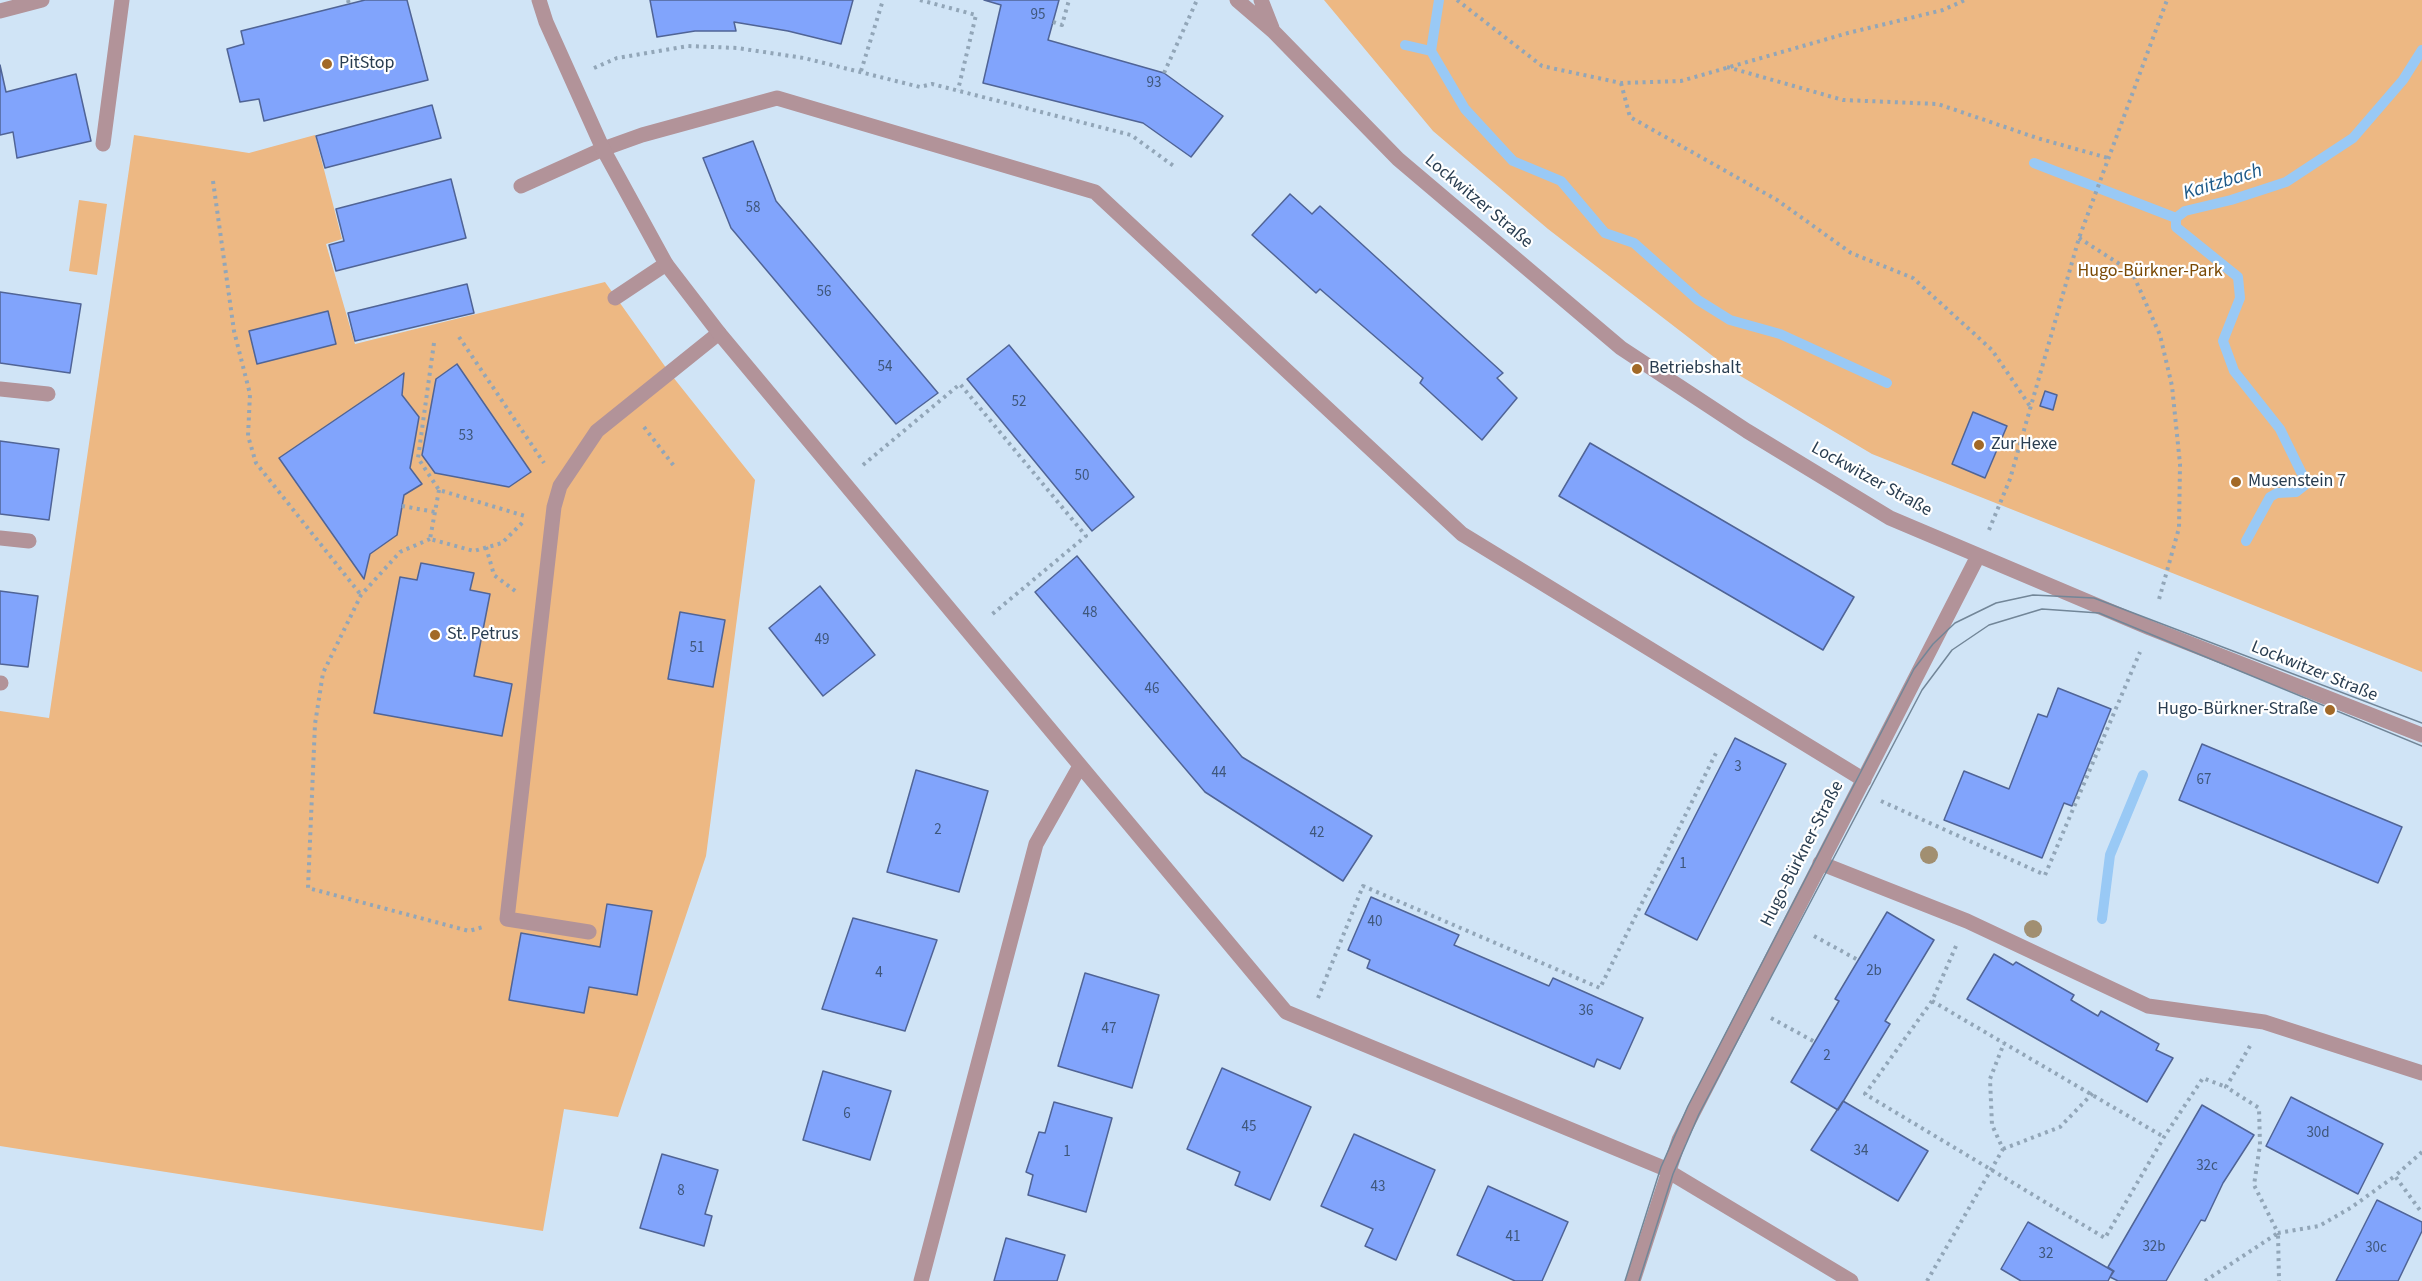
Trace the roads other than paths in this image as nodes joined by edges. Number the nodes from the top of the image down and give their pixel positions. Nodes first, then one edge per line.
1 (42, 0) edge
2 (122, 0) edge
3 (539, 0) edge
4 (1238, 0) edge
5 (1261, 0) edge
6 (0, 11) edge
7 (1273, 31) junction
8 (103, 144) dead end
9 (603, 149) junction
10 (521, 186) dead end
11 (666, 264) junction
12 (615, 298) dead end
13 (719, 333) junction
14 (0, 389) edge
15 (48, 394) dead end
16 (0, 538) edge
17 (29, 541) dead end
18 (1978, 556) junction
19 (2422, 735) edge
20 (1080, 766) junction
21 (1861, 784) junction
22 (1820, 863) junction
23 (590, 932) dead end
24 (2422, 1074) edge
25 (1668, 1171) junction
26 (921, 1281) edge
27 (1633, 1281) edge
28 (1851, 1281) edge

1 - 6 street
2 - 8 street
3 - 9 street
4 - 7 street, Lockwitzer Straße
5 - 7 street
7 - 18 street, Lockwitzer Straße
9 - 10 street
9 - 11 street
9 - 21 street
11 - 12 street
11 - 13 street
13 - 20 street
13 - 23 street
14 - 15 street
16 - 17 street
18 - 19 street, Lockwitzer Straße
18 - 21 street, Hugo-Bürkner-Straße
20 - 25 street
20 - 26 street
21 - 22 street, Hugo-Bürkner-Straße
22 - 24 street
22 - 25 street, Hugo-Bürkner-Straße
25 - 27 street, Hugo-Bürkner-Straße
25 - 28 street

